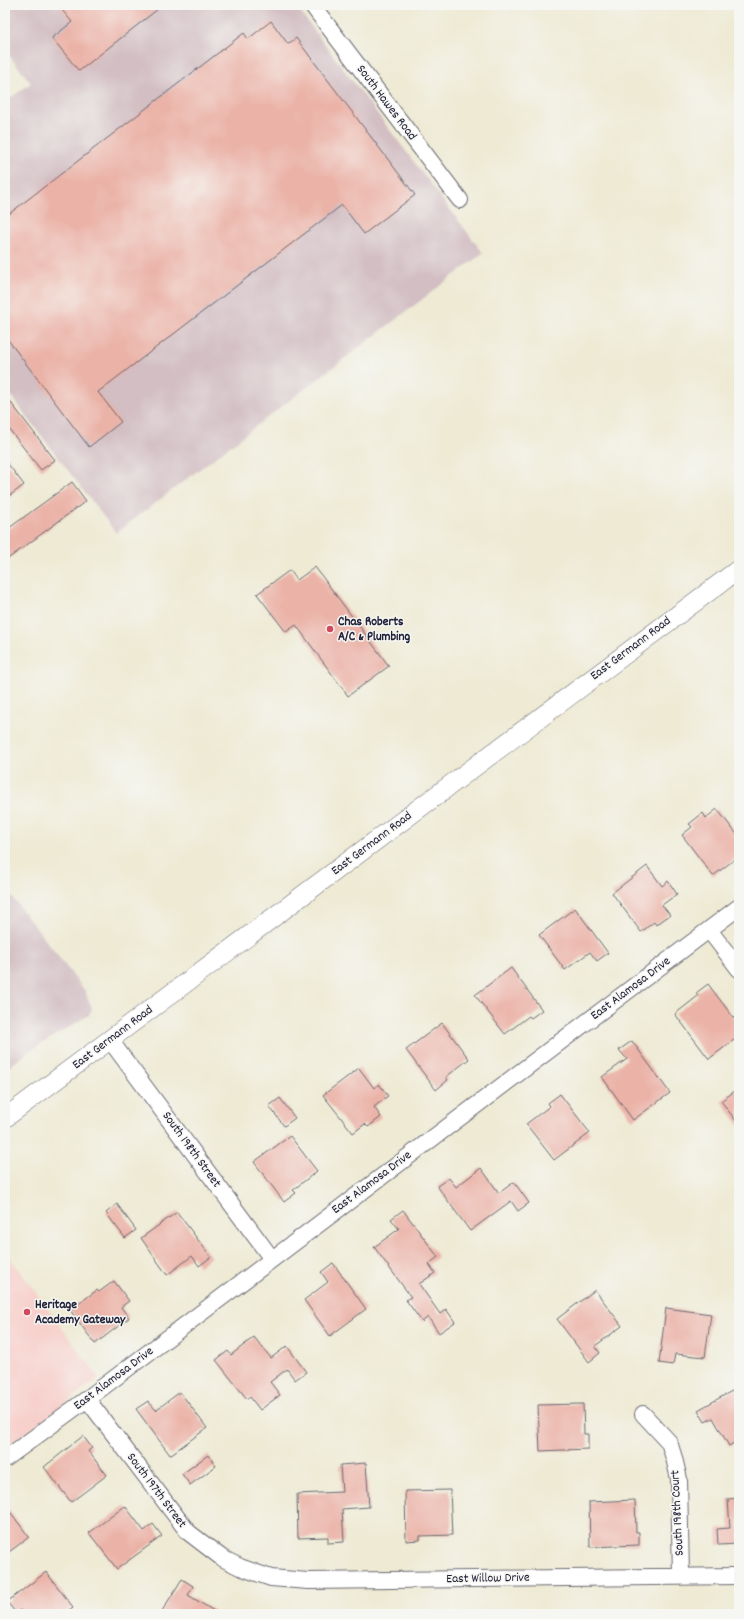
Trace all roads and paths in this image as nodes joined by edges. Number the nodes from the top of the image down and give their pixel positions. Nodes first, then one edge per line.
1 (312, 5) edge
2 (460, 200) dead end
3 (739, 569) edge
4 (739, 907) edge
5 (709, 930) junction
6 (739, 969) edge
7 (110, 1040) junction
8 (5, 1118) edge
9 (272, 1259) junction
10 (87, 1399) junction
11 (643, 1414) dead end
12 (5, 1459) edge
13 (240, 1567) joint
14 (681, 1576) junction
15 (739, 1576) edge

1 - 2 street, South Hawes Road
3 - 7 street, East Germann Road
4 - 5 street, East Alamosa Drive
5 - 6 street
5 - 9 street, East Alamosa Drive
7 - 8 street, East Germann Road
7 - 9 street, South 198th Street
9 - 10 street, East Alamosa Drive
10 - 12 street, East Alamosa Drive
10 - 13 street, South 197th Street
11 - 14 street, South 198th Court
13 - 14 street, East Willow Drive
14 - 15 street, East Willow Drive

